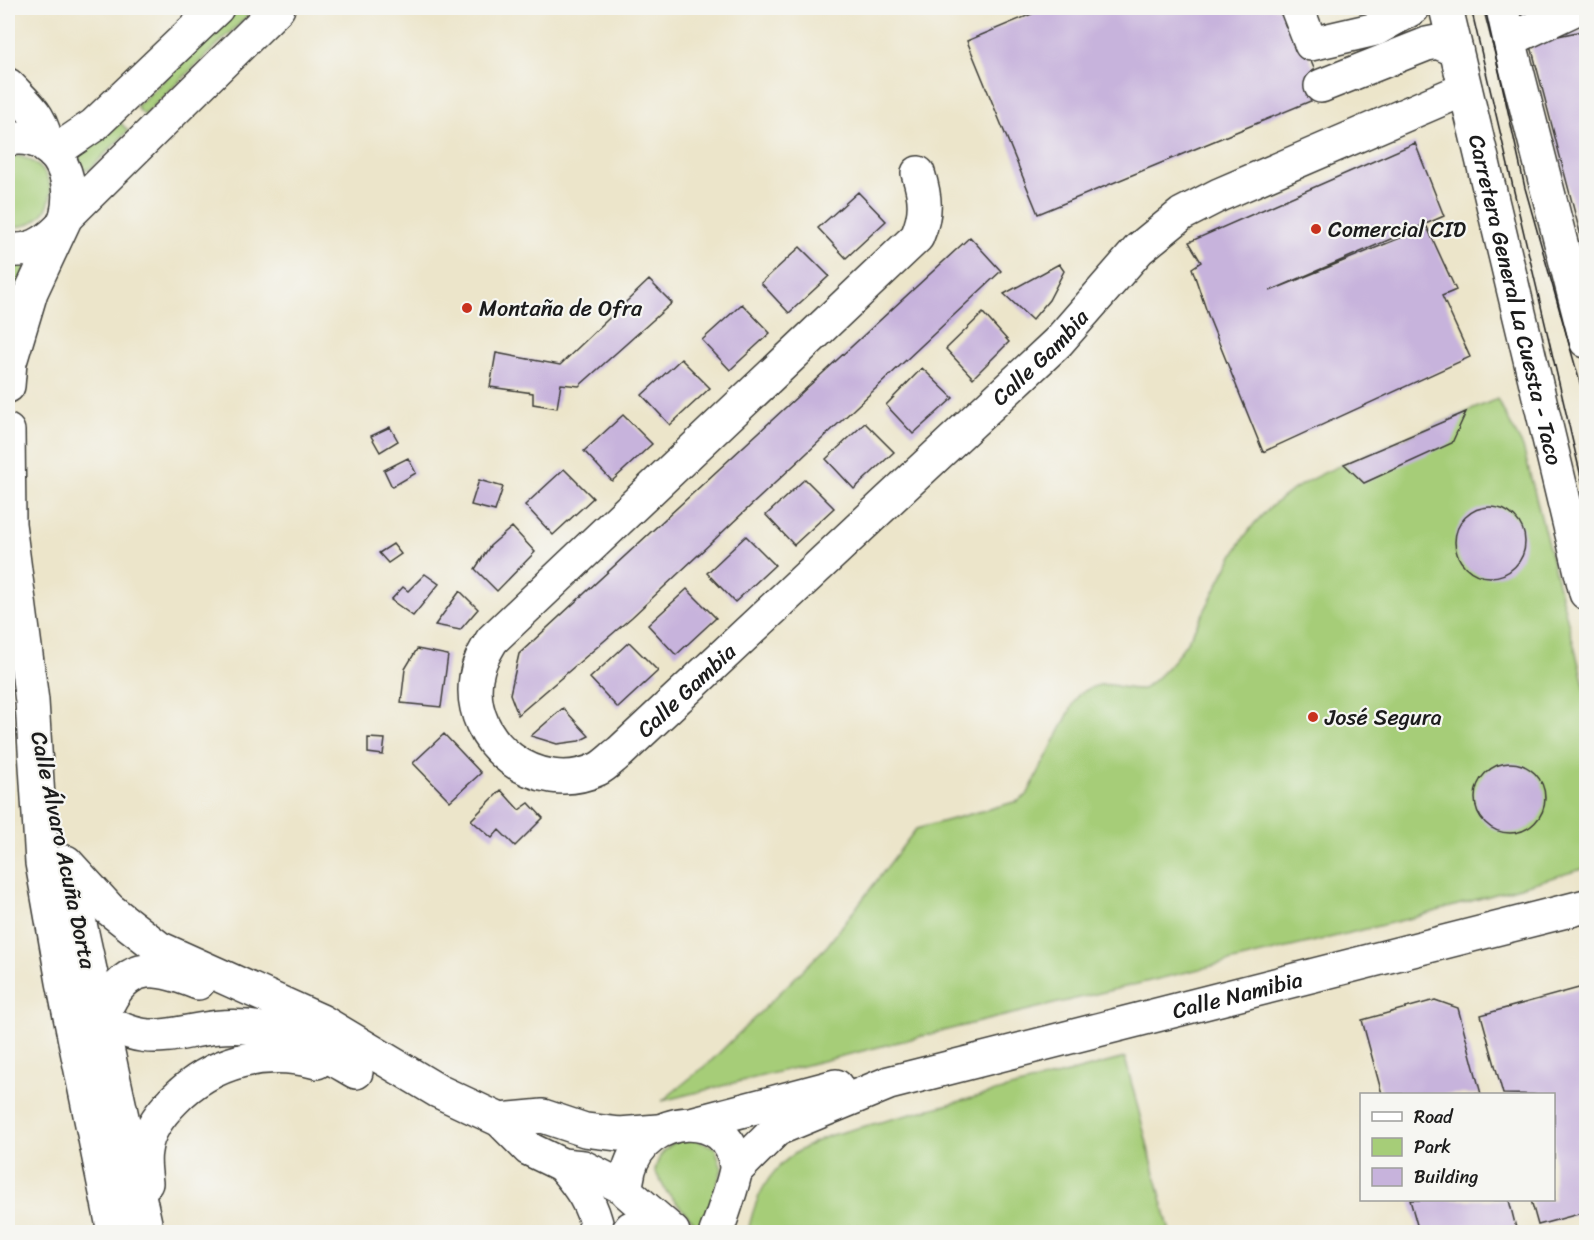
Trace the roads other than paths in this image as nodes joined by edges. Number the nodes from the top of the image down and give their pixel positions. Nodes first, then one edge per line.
1 (217, 8) edge
2 (278, 8) edge
3 (1297, 8) edge
4 (1413, 8) edge
5 (1446, 8) edge
6 (1501, 8) edge
7 (1577, 8) edge
8 (1509, 40) junction
9 (1456, 50) junction
10 (8, 85) edge
11 (1321, 86) dead end
12 (1465, 89) junction
13 (8, 139) edge
14 (50, 151) junction
15 (918, 173) dead end
16 (63, 223) junction
17 (8, 250) edge
18 (1587, 341) edge
19 (8, 386) edge
20 (8, 430) edge
21 (8, 523) edge
22 (1587, 593) edge
23 (54, 863) junction
24 (1587, 906) edge
25 (101, 1018) junction
26 (396, 1064) junction
27 (356, 1072) junction
28 (889, 1083) junction
29 (438, 1091) junction
30 (500, 1120) junction
31 (695, 1123) junction
32 (658, 1131) junction
33 (562, 1165) junction
34 (737, 1168) junction
35 (627, 1191) junction
36 (666, 1227) edge
37 (717, 1232) edge
38 (114, 1233) edge
39 (122, 1233) edge
40 (148, 1233) edge
41 (598, 1233) edge
42 (609, 1233) edge
43 (628, 1233) edge

1 - 14 street
2 - 16 street
3 - 4 street
5 - 9 street, Carretera General La Cuesta - Taco
6 - 8 street
7 - 8 street
8 - 18 street
9 - 11 street
9 - 12 street, Carretera General La Cuesta - Taco
10 - 14 street
12 - 15 street, Calle Gambia
12 - 22 street, Carretera General La Cuesta - Taco
13 - 14 street
14 - 16 street
16 - 17 street
16 - 19 street
20 - 21 street, Calle Álvaro Acuña Dorta
21 - 23 street, Calle Álvaro Acuña Dorta
23 - 25 street, Calle Álvaro Acuña Dorta
23 - 26 street
23 - 38 street, Calle Álvaro Acuña Dorta
24 - 28 street, Calle Namibia
25 - 26 street
25 - 27 street
25 - 39 street
25 - 40 street, Calle Álvaro Acuña Dorta
26 - 29 street
27 - 29 street
27 - 40 street
28 - 31 street, Calle Namibia
28 - 34 street, Calle Namibia
29 - 30 street
30 - 32 street, Calle Namibia
30 - 33 street
31 - 32 street, Calle Namibia
31 - 34 street
32 - 35 street
33 - 35 street
33 - 41 street
34 - 37 street
35 - 36 street
35 - 42 street
36 - 43 street

